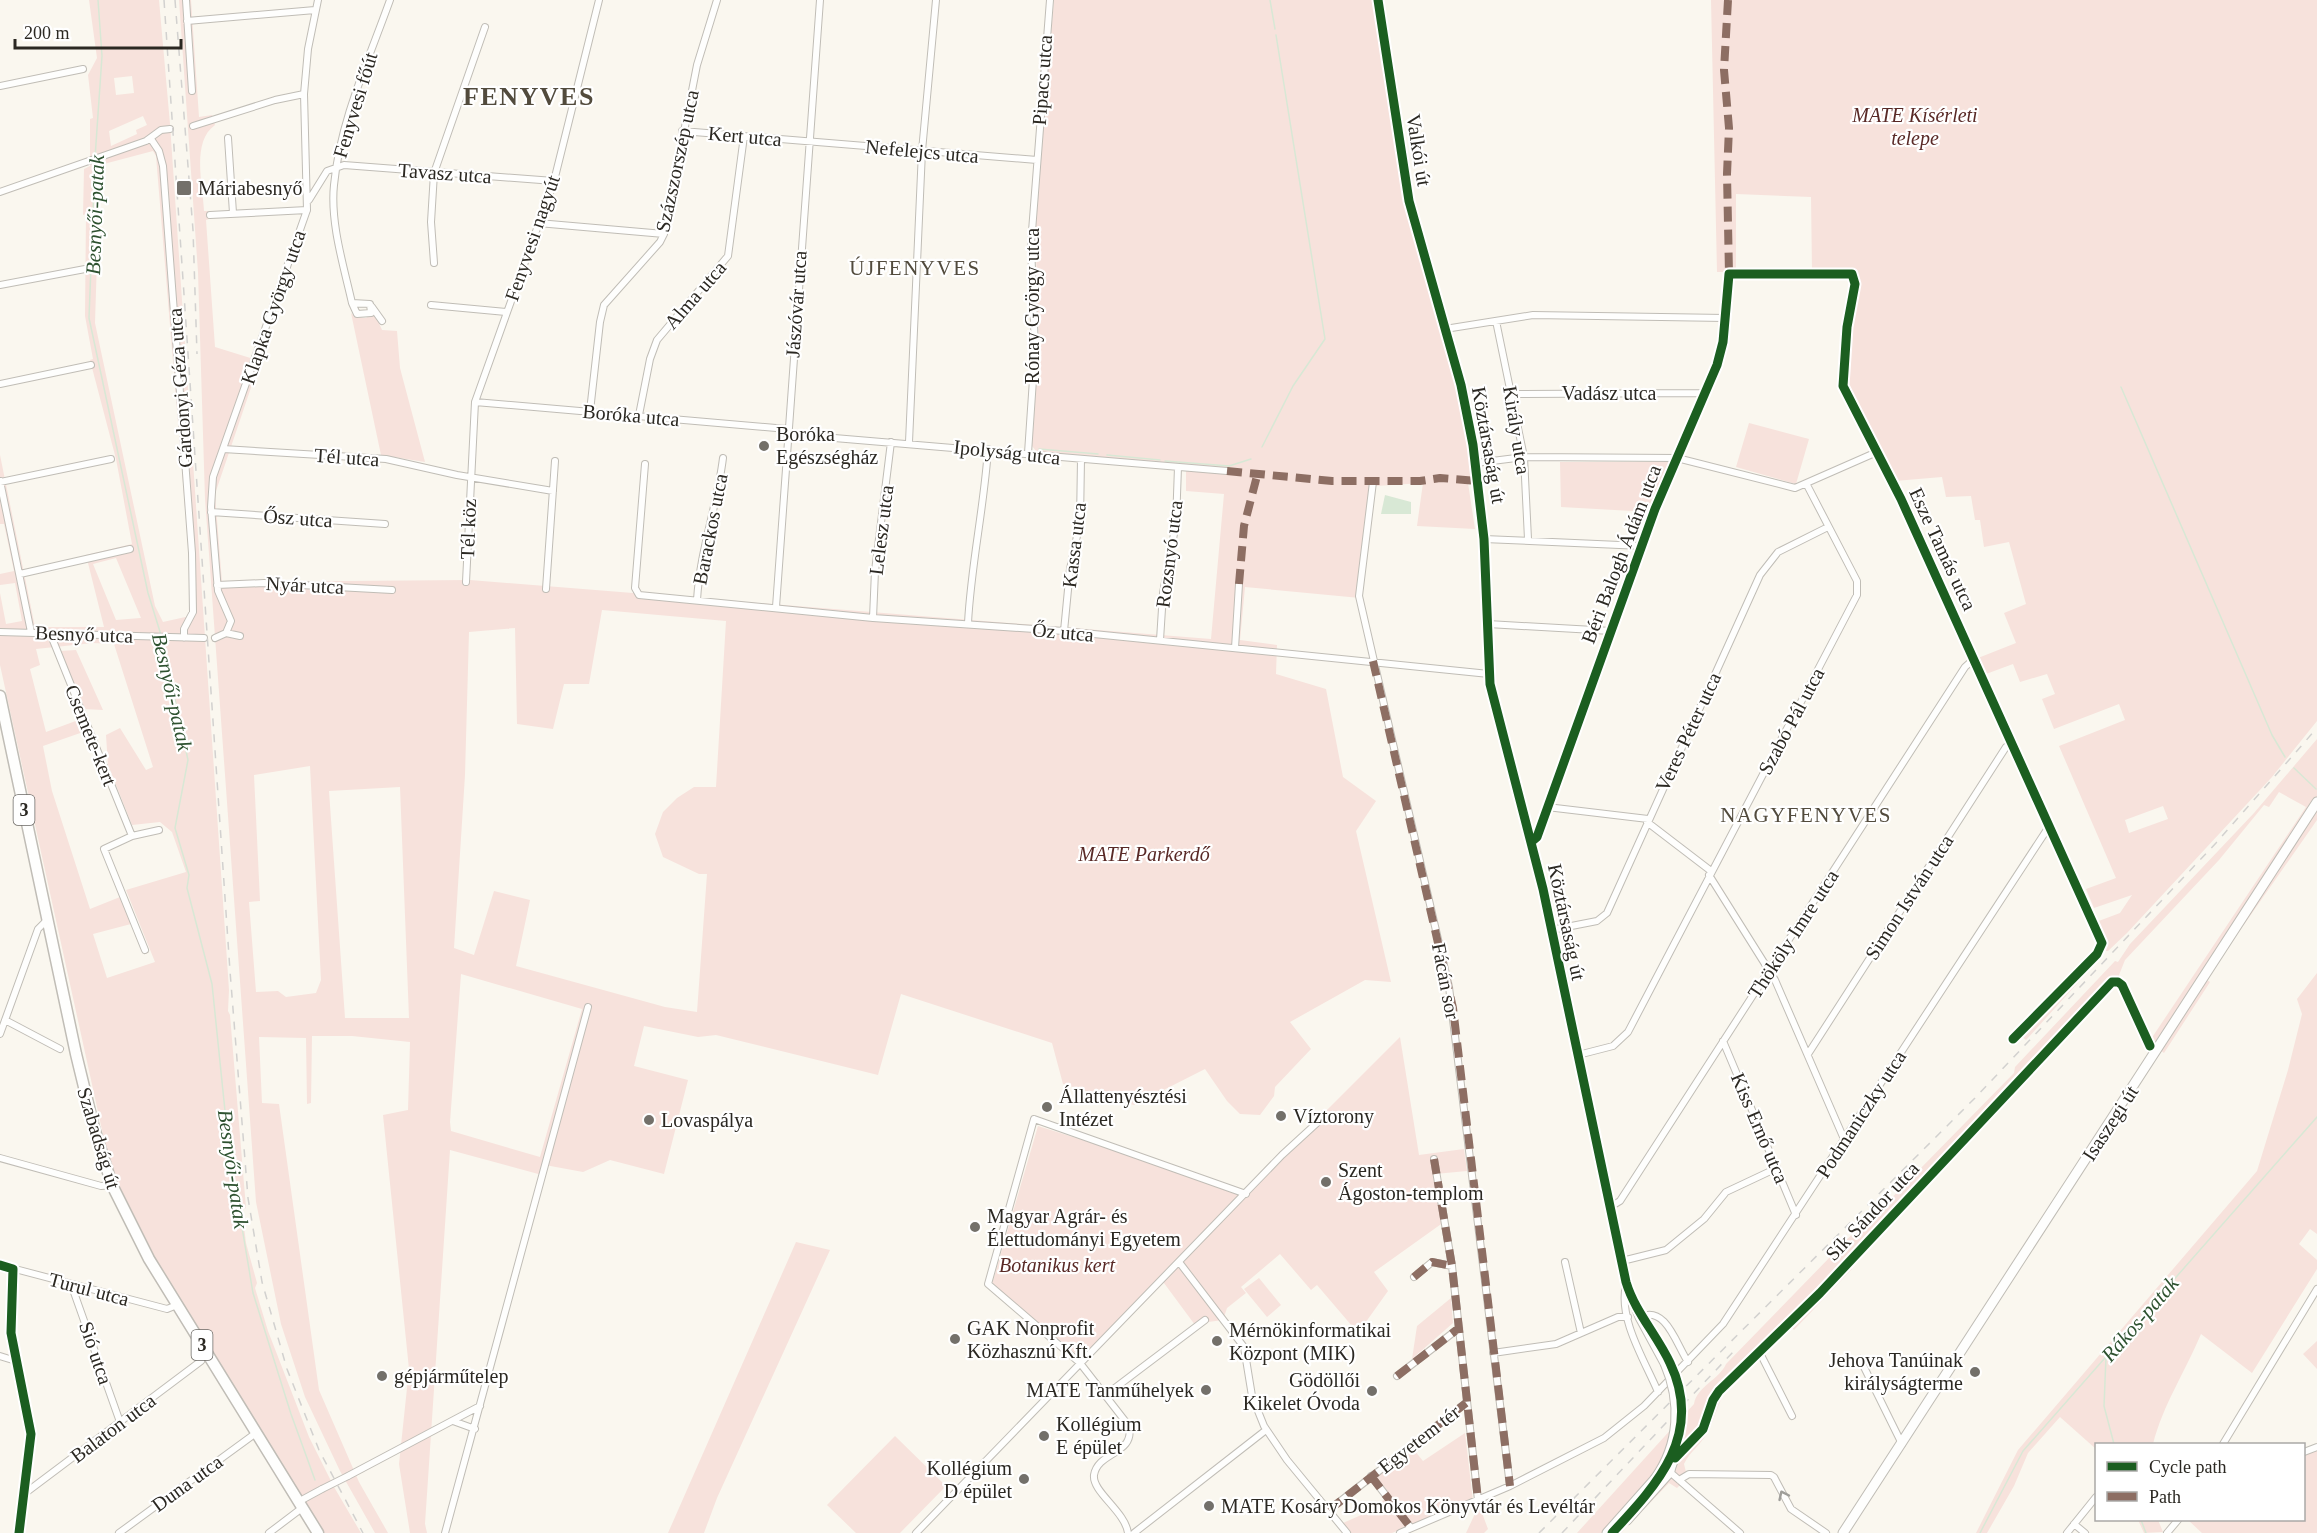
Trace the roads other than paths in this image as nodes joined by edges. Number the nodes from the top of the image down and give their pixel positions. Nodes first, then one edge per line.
1 (186, 0) edge
2 (318, 0) edge
3 (390, 0) edge
4 (599, 0) edge
5 (717, 0) edge
6 (820, 0) edge
7 (936, 0) edge
8 (1050, 0) edge
9 (1378, 0) edge
10 (315, 10) junction
11 (187, 21) junction
12 (485, 27) dead end
13 (84, 69) dead end
14 (0, 86) edge
15 (192, 92) dead end
16 (304, 94) junction
17 (193, 126) dead end
18 (170, 129) dead end
19 (682, 131) junction
20 (744, 136) junction
21 (228, 138) dead end
22 (151, 139) junction
23 (807, 141) junction
24 (922, 152) junction
25 (1037, 160) junction
26 (337, 166) junction
27 (434, 173) junction
28 (554, 181) junction
29 (0, 192) edge
30 (308, 206) junction
31 (233, 213) junction
32 (210, 215) dead end
33 (538, 223) junction
34 (664, 234) junction
35 (434, 263) dead end
36 (85, 269) dead end
37 (1729, 274) joint
38 (0, 285) edge
39 (352, 303) junction
40 (1437, 304) joint
41 (431, 305) dead end
42 (372, 307) junction
43 (506, 312) junction
44 (1725, 318) junction
45 (382, 321) dead end
46 (1496, 321) junction
47 (1445, 329) junction
48 (91, 365) dead end
49 (0, 384) edge
50 (1705, 393) junction
51 (1512, 394) junction
52 (476, 402) junction
53 (590, 411) junction
54 (639, 415) junction
55 (787, 431) junction
56 (891, 442) junction
57 (909, 442) junction
58 (223, 449) junction
59 (988, 449) junction
60 (1877, 452) junction
61 (1028, 453) junction
62 (1524, 457) junction
63 (723, 458) dead end
64 (1677, 458) junction
65 (111, 459) dead end
66 (1081, 459) junction
67 (555, 461) dead end
68 (645, 464) dead end
69 (1476, 464) junction
70 (1178, 467) junction
71 (1227, 471) dead end
72 (470, 476) junction
73 (0, 482) edge
74 (1373, 482) dead end
75 (1807, 485) junction
76 (553, 491) junction
77 (211, 512) junction
78 (385, 524) dead end
79 (1828, 527) junction
80 (1484, 539) junction
81 (1528, 539) junction
82 (1642, 546) junction
83 (130, 549) dead end
84 (20, 574) junction
85 (466, 582) dead end
86 (1239, 584) dead end
87 (217, 585) junction
88 (546, 589) dead end
89 (392, 590) dead end
90 (697, 600) junction
91 (776, 608) junction
92 (873, 618) junction
93 (968, 623) junction
94 (1488, 624) junction
95 (1064, 631) junction
96 (1611, 631) junction
97 (2, 632) edge
98 (31, 632) junction
99 (50, 633) junction
100 (226, 633) junction
101 (240, 636) dead end
102 (184, 638) junction
103 (204, 638) dead end
104 (215, 638) dead end
105 (1160, 640) junction
106 (1235, 648) junction
107 (1974, 659) junction
108 (1373, 661) junction
109 (1489, 674) junction
110 (0, 696) edge
111 (2013, 741) junction
112 (2317, 802) edge
113 (1547, 807) junction
114 (1647, 820) junction
115 (2050, 825) junction
116 (159, 830) dead end
117 (132, 836) junction
118 (1531, 842) junction
119 (1710, 873) junction
120 (48, 919) junction
121 (1551, 930) junction
122 (145, 950) dead end
123 (1769, 972) junction
124 (588, 1007) dead end
125 (4, 1016) edge
126 (0, 1034) edge
127 (2013, 1039) dead end
128 (1723, 1041) junction
129 (60, 1049) dead end
130 (2155, 1053) junction
131 (1578, 1054) junction
132 (1808, 1054) junction
133 (1318, 1122) dead end
134 (1844, 1139) junction
135 (0, 1158) edge
136 (1434, 1159) dead end
137 (1777, 1168) junction
138 (112, 1185) junction
139 (1246, 1194) junction
140 (1610, 1208) junction
141 (1796, 1215) junction
142 (1622, 1261) junction
143 (1179, 1262) junction
144 (1565, 1262) dead end
145 (0, 1265) edge
146 (1452, 1266) junction
147 (13, 1269) junction
148 (1414, 1277) dead end
149 (1626, 1282) junction
150 (71, 1284) junction
151 (2317, 1289) edge
152 (177, 1305) junction
153 (1628, 1317) junction
154 (1640, 1317) junction
155 (1205, 1320) dead end
156 (1458, 1328) junction
157 (1581, 1333) junction
158 (1493, 1353) junction
159 (1760, 1353) junction
160 (0, 1356) edge
161 (1860, 1359) dead end
162 (16, 1361) junction
163 (201, 1361) dead end
164 (1688, 1362) junction
165 (1080, 1363) junction
166 (1397, 1376) dead end
167 (1658, 1392) junction
168 (1107, 1394) junction
169 (1467, 1403) junction
170 (480, 1406) junction
171 (1792, 1416) dead end
172 (453, 1421) junction
173 (120, 1422) junction
174 (475, 1429) junction
175 (1266, 1430) junction
176 (256, 1433) junction
177 (2224, 1443) edge
178 (1903, 1444) junction
179 (1671, 1473) junction
180 (1371, 1476) junction
181 (1679, 1480) junction
182 (1510, 1486) junction
183 (24, 1494) junction
184 (2095, 1499) edge
185 (1478, 1500) junction
186 (300, 1505) junction
187 (1329, 1510) junction
188 (1126, 1521) junction
189 (1628, 1521) dead end
190 (2177, 1521) edge
191 (2074, 1524) junction
192 (1142, 1527) junction
193 (1411, 1528) junction
194 (19, 1533) edge
195 (119, 1533) edge
196 (269, 1533) edge
197 (318, 1533) edge
198 (445, 1533) edge
199 (916, 1533) edge
200 (1128, 1533) edge
201 (1134, 1533) edge
202 (1347, 1533) edge
203 (1400, 1533) edge
204 (1607, 1533) edge
205 (1740, 1533) edge
206 (1826, 1533) edge
207 (1843, 1533) edge
208 (2067, 1533) edge
209 (2085, 1533) edge
210 (2167, 1533) edge

1 - 11 street
2 - 10 street, Klapka György utca
3 - 26 street, Fenyvesi főút
4 - 28 street, Fenyvesi nagyút
5 - 19 street, Százszorszép utca
6 - 23 street, Jászóvár utca
7 - 24 street
8 - 25 street, Pipacs utca
9 - 40 main road, Valkói út
10 - 11 street
10 - 16 street, Klapka György utca
11 - 15 street
12 - 27 street
13 - 14 street
16 - 17 street
16 - 30 street, Klapka György utca
18 - 22 street
19 - 20 street, Kert utca
19 - 34 street, Százszorszép utca
20 - 23 street, Kert utca
20 - 54 street, Alma utca
21 - 31 street
22 - 29 street
22 - 102 street, Gárdonyi Géza utca
23 - 24 street, Nefelejcs utca
23 - 55 street, Jászóvár utca
24 - 25 street, Nefelejcs utca
24 - 57 street
25 - 61 street, Rónay György utca
26 - 27 street, Tavasz utca
26 - 30 street, Fenyvesi főút
26 - 39 street
27 - 28 street, Tavasz utca
27 - 35 street
28 - 33 street, Fenyvesi nagyút
30 - 31 street
30 - 58 street, Klapka György utca
31 - 32 street
33 - 34 street
33 - 43 street, Fenyvesi nagyút
34 - 53 street, Százszorszép utca
36 - 38 street
37 - 44 street, Béri Balogh Ádám utca
37 - 60 street, Esze Tamás utca
39 - 42 street
39 - 42 street
40 - 47 main road, Köztársaság út
41 - 43 street
42 - 45 street
43 - 52 street, Fenyvesi nagyút
44 - 46 street
44 - 50 street, Béri Balogh Ádám utca
46 - 47 street
46 - 51 street, Király utca
47 - 69 main road, Köztársaság út
48 - 49 street
50 - 51 street, Vadász utca
50 - 64 street, Béri Balogh Ádám utca
51 - 62 street, Király utca
52 - 53 street, Boróka utca
52 - 72 street, Fenyvesi nagyút
53 - 54 street, Boróka utca
54 - 55 street, Boróka utca
55 - 56 street, Ipolyság utca
55 - 91 street, Jászóvár utca
56 - 57 street, Ipolyság utca
56 - 92 street, Lelesz utca
57 - 59 street, Ipolyság utca
58 - 72 street, Tél utca
58 - 77 street, Klapka György utca
59 - 61 street, Ipolyság utca
59 - 93 street
60 - 75 street
60 - 107 street, Esze Tamás utca
61 - 66 street, Ipolyság utca
62 - 64 street
62 - 69 street
62 - 81 street, Király utca
63 - 90 street, Barackos utca
64 - 75 street
64 - 82 street, Béri Balogh Ádám utca
65 - 73 street
66 - 70 street, Ipolyság utca
66 - 95 street, Kassa utca
67 - 76 street
68 - 90 street, Őz utca
69 - 80 main road, Köztársaság út
70 - 71 street, Ipolyság utca
70 - 105 street, Rozsnyó utca
72 - 76 street, Tél utca
72 - 85 street, Tél köz
73 - 84 street
74 - 108 street, Fácán sor
75 - 79 street, Szabó Pál utca
76 - 88 street
77 - 78 street, Ősz utca
77 - 87 street, Klapka György utca
79 - 114 street, Veres Péter utca
79 - 119 street, Szabó Pál utca
80 - 81 street
80 - 94 main road, Köztársaság út
81 - 82 street
82 - 96 street, Béri Balogh Ádám utca
83 - 84 street
84 - 98 street
86 - 106 street
87 - 89 street, Nyár utca
87 - 100 street, Klapka György utca
90 - 91 street, Őz utca
91 - 92 street, Őz utca
92 - 93 street, Őz utca
93 - 95 street, Őz utca
94 - 96 street
94 - 109 main road, Köztársaság út
95 - 105 street, Őz utca
96 - 113 street, Béri Balogh Ádám utca
97 - 98 street, Besnyő utca
98 - 99 street, Besnyő utca
99 - 102 street, Besnyő utca
99 - 117 street, Csemete-kert
100 - 101 street
100 - 104 street
102 - 103 street, Besnyő utca
105 - 106 street, Őz utca
106 - 108 street, Őz utca
107 - 111 street, Esze Tamás utca
107 - 123 street, Thököly Imre utca
108 - 109 street, Őz utca
108 - 158 street, Fácán sor
109 - 118 main road, Köztársaság út
110 - 120 main road, Szabadság út / 3
111 - 115 street, Esze Tamás utca
111 - 132 street, Simon István utca
112 - 130 main road, Isaszegi út
113 - 114 street
113 - 118 street, Béri Balogh Ádám utca
114 - 119 street
114 - 121 street, Veres Péter utca
115 - 127 street, Esze Tamás utca
115 - 134 street, Podmaniczky utca
116 - 117 street
117 - 122 street
118 - 121 main road, Köztársaság út
119 - 123 street
119 - 131 street, Szabó Pál utca
120 - 125 street
120 - 138 main road, Szabadság út / 3
121 - 131 main road, Köztársaság út
123 - 128 street, Thököly Imre utca
123 - 132 street
124 - 170 street
125 - 126 street
125 - 129 street
128 - 137 street, Kiss Ernő utca
128 - 140 street, Thököly Imre utca
130 - 159 street, Sík Sándor utca
130 - 178 main road, Isaszegi út
131 - 140 main road, Köztársaság út
132 - 134 street
133 - 139 street
134 - 141 street, Podmaniczky utca
135 - 138 street
136 - 146 street, Egyetem tér
137 - 141 street, Kiss Ernő utca
137 - 142 street
138 - 152 main road, Szabadság út / 3
139 - 143 street
139 - 165 street
140 - 142 main road, Köztársaság út
141 - 164 street, Podmaniczky utca
142 - 149 main road, Köztársaság út
143 - 165 street
143 - 175 street
144 - 157 street
145 - 147 street, Turul utca
146 - 148 street
146 - 156 street, Egyetem tér
147 - 150 street, Turul utca
147 - 162 street
149 - 153 street, Köztársaság út
149 - 154 main road, Köztársaság út
150 - 152 street, Turul utca
150 - 173 street, Sió utca
151 - 177 street
152 - 176 main road, Szabadság út / 3
153 - 157 street
153 - 167 street, Köztársaság út
154 - 164 street
154 - 204 main road, Köztársaság út, bridge
155 - 168 street
156 - 166 street
156 - 169 street, Egyetem tér
157 - 158 street
158 - 182 street, Fácán sor
159 - 171 street
159 - 179 street, Sík Sándor utca
160 - 162 street
161 - 178 street
162 - 183 street
163 - 173 street, Balaton utca
164 - 167 street, Podmaniczky utca
165 - 168 street
165 - 199 street
167 - 182 street, Podmaniczky utca
168 - 188 street
169 - 180 street, Egyetem tér
169 - 185 street, Egyetem tér
170 - 172 street
170 - 174 street
172 - 174 street
172 - 186 street, bridge
173 - 183 street, Balaton utca
174 - 198 street
175 - 187 street
175 - 192 street
176 - 186 main road, Szabadság út / 3
176 - 195 street, Duna utca
178 - 207 main road, Isaszegi út
179 - 181 street
179 - 189 street, Sík Sándor utca
180 - 187 street, Egyetem tér
180 - 193 street, Egyetem tér
181 - 205 street
206 -> 181 street
182 - 185 street, Podmaniczky utca
183 - 194 street
184 - 191 street
185 - 193 street, Podmaniczky utca
186 - 196 street
186 - 197 main road, Szabadság út / 3
187 - 202 street
188 - 192 street
188 - 200 street
190 - 210 street
191 - 208 street
191 - 209 street
192 - 201 street
193 - 203 street, Podmaniczky utca

